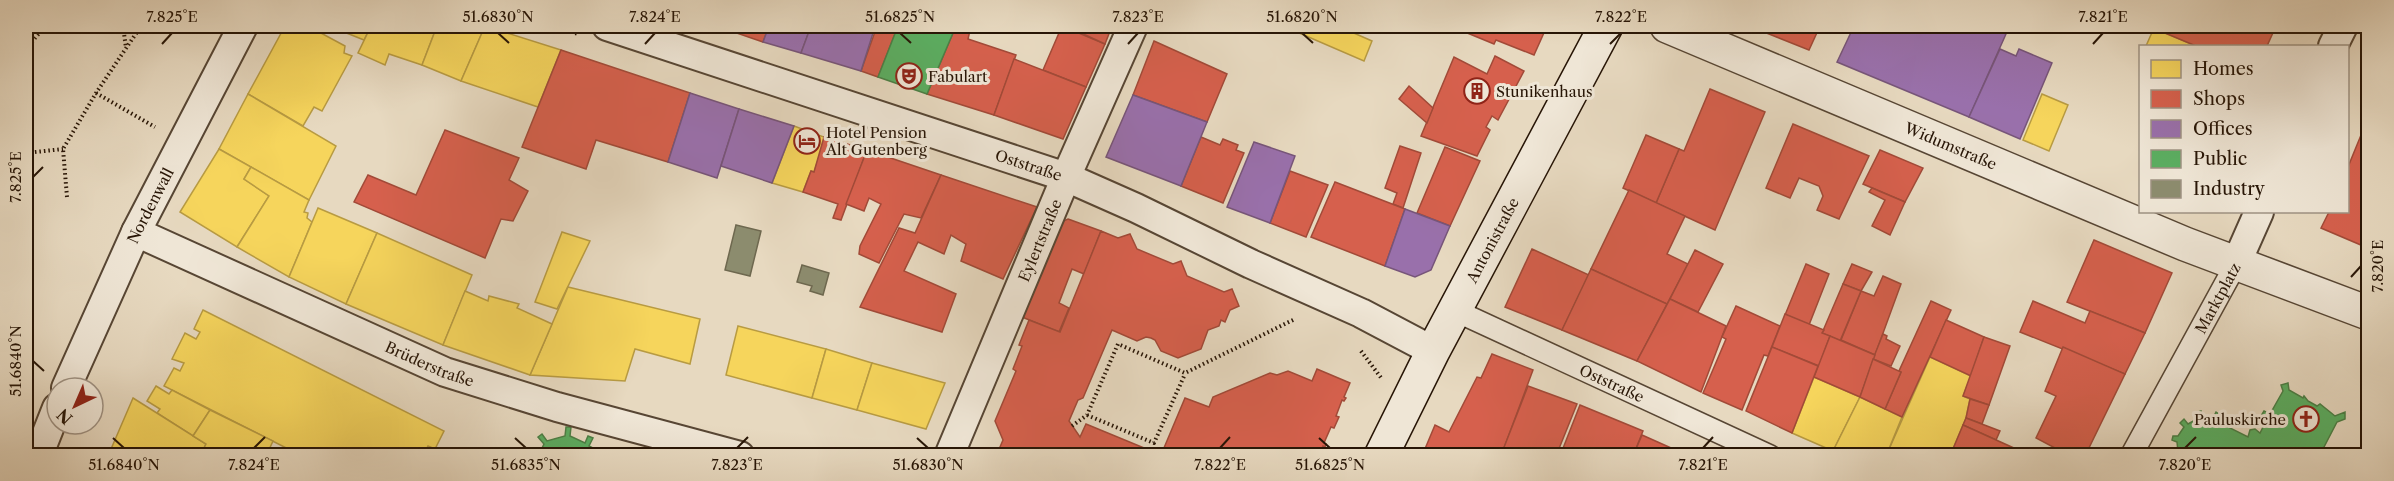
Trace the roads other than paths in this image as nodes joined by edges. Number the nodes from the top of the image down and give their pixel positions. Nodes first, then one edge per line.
1 (243, 26) edge
2 (1133, 26) edge
3 (1606, 26) edge
4 (1667, 26) edge
5 (2343, 26) edge
6 (597, 31) edge
7 (2334, 45) edge
8 (1066, 177) junction
9 (2259, 213) edge
10 (136, 232) junction
11 (2236, 264) junction
12 (1454, 310) junction
13 (2368, 313) edge
14 (1433, 351) junction
15 (71, 376) edge
16 (46, 436) edge
17 (38, 456) edge
18 (740, 456) edge
19 (949, 456) edge
20 (1381, 456) edge
21 (1770, 456) edge
22 (2131, 456) edge

1 - 10 street, Nordenwall
2 - 8 street, Eylertstraße
3 - 12 street, Antonistraße
4 - 11 street, Widumstraße
5 - 7 street
6 - 8 street, Oststraße
8 - 14 street, Oststraße
8 - 19 street, Eylertstraße
9 - 11 street
10 - 15 street, Nordenwall
10 - 18 street, Brüderstraße
11 - 13 street, Marktplatz
11 - 22 street, Marktplatz
12 - 14 street, Antonistraße
12 - 21 street, Oststraße
14 - 20 street, Antonistraße
16 - 17 street

